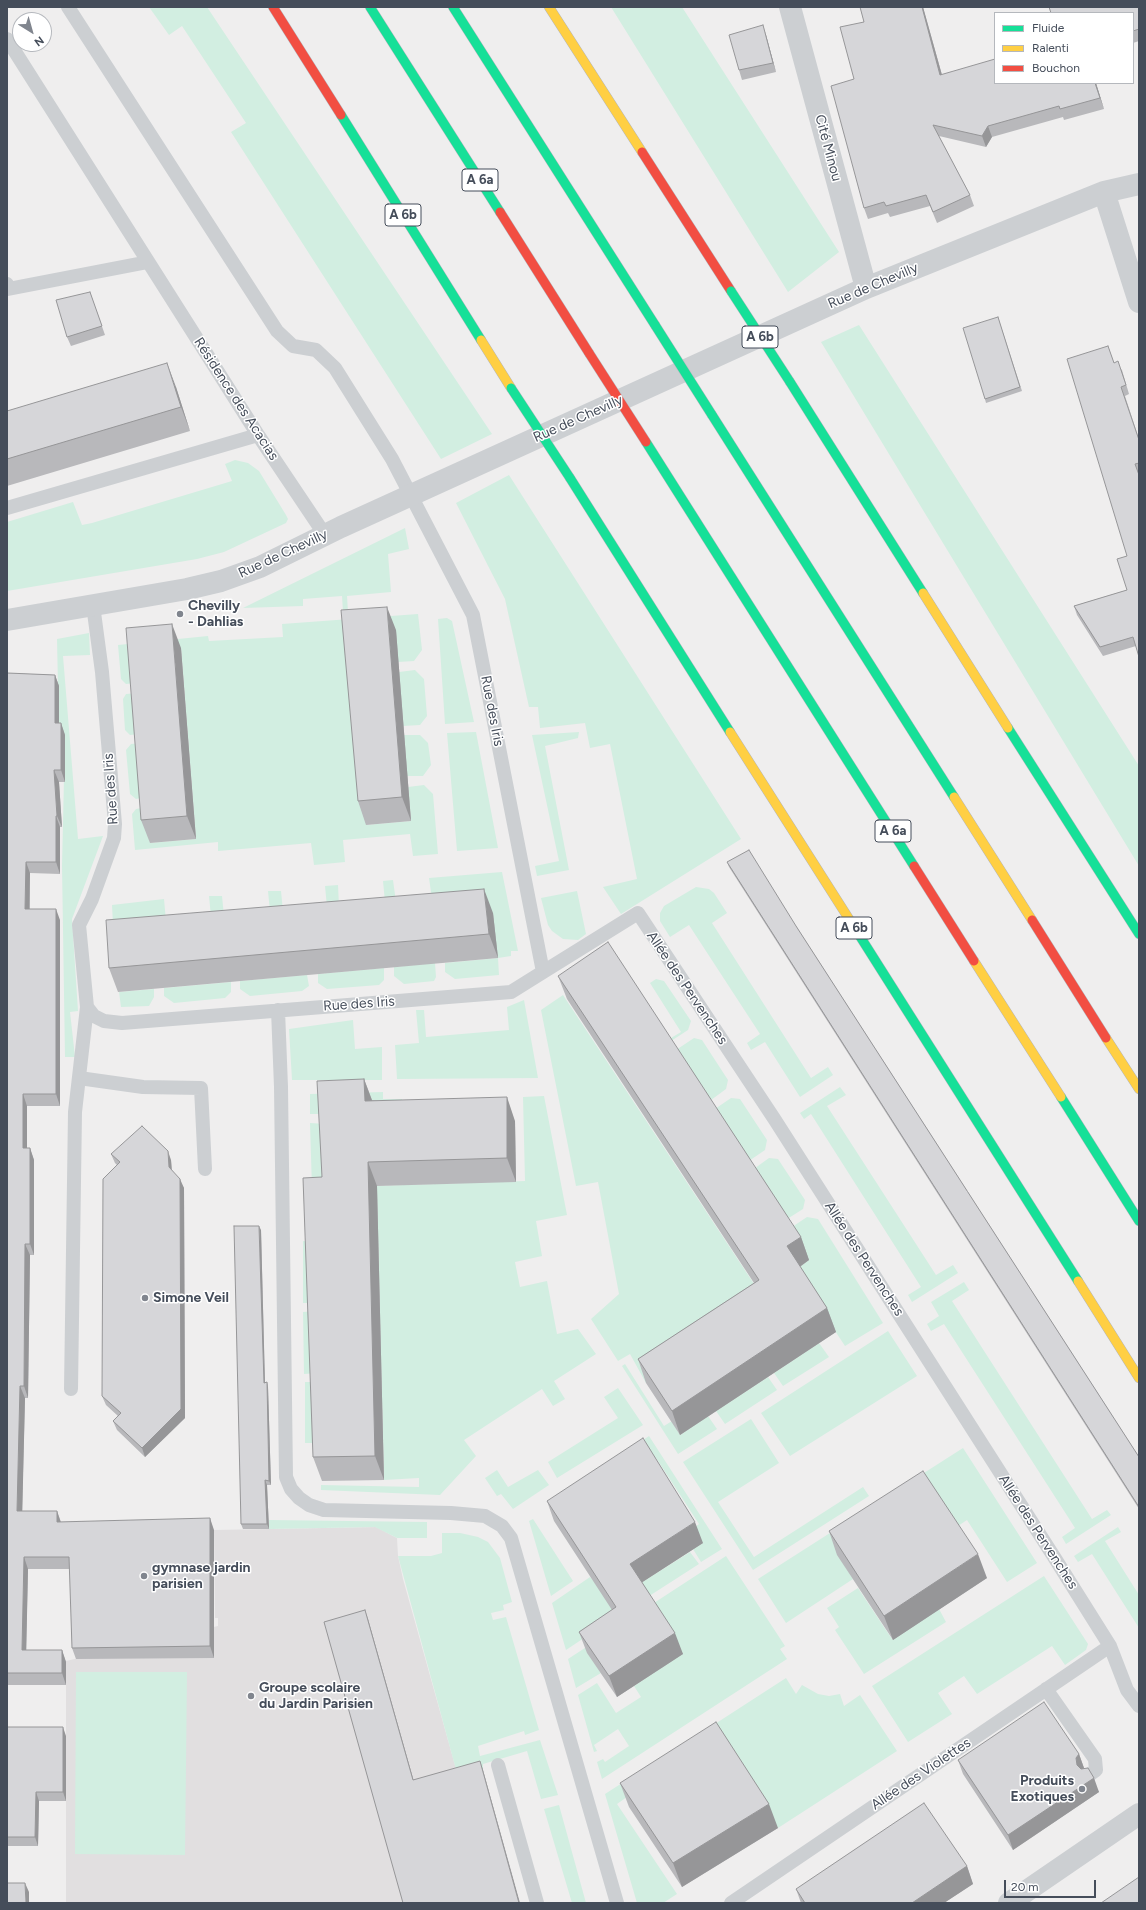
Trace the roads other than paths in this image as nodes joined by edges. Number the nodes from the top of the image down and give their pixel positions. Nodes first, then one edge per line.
1 (68, 7) edge
2 (273, 7) edge
3 (370, 7) edge
4 (453, 7) edge
5 (549, 7) edge
6 (790, 7) edge
7 (7, 40) edge
8 (1139, 184) edge
9 (1104, 192) junction
10 (148, 262) junction
11 (7, 284) edge
12 (866, 288) junction
13 (1139, 302) edge
14 (258, 435) junction
15 (410, 495) junction
16 (7, 508) edge
17 (325, 534) junction
18 (93, 605) junction
19 (7, 620) edge
20 (1139, 934) edge
21 (543, 972) junction
22 (87, 1007) junction
23 (278, 1010) junction
24 (79, 1078) junction
25 (1139, 1089) edge
26 (205, 1169) dead end
27 (1139, 1221) edge
28 (1139, 1378) edge
29 (71, 1389) dead end
30 (1110, 1646) junction
31 (1046, 1689) junction
32 (1139, 1706) edge
33 (498, 1765) dead end
34 (1089, 1775) edge
35 (1139, 1814) edge
36 (537, 1903) edge
37 (617, 1903) edge
38 (731, 1903) edge
39 (1009, 1903) edge

1 - 15 lane, Rue des Iris
2 - 28 highway, A 6b, bridge
3 - 27 highway, A 6a, bridge
4 - 25 highway, bridge
5 - 20 highway, A 6b, bridge
6 - 12 street, Cité Minou
7 - 10 lane, Résidence des Acacias
8 - 9 street, Rue de Chevilly
9 - 12 street, Rue de Chevilly
9 - 13 street
10 - 11 lane
10 - 14 lane, Résidence des Acacias
12 - 15 street, Rue de Chevilly
14 - 16 lane
14 - 17 lane, Résidence des Acacias
15 - 17 street, Rue de Chevilly
15 - 21 lane, Rue des Iris
17 - 18 street, Rue de Chevilly
18 - 19 street, Rue de Chevilly
18 - 22 lane, Rue des Iris
21 - 23 lane, Rue des Iris
21 - 30 lane, Allée des Pervenches
22 - 23 lane, Rue des Iris
22 - 24 lane
23 - 37 lane
24 - 26 lane
24 - 29 lane
30 - 31 lane, Allée des Violettes
30 - 32 lane, Allée des Pervenches
31 - 34 lane
31 - 38 lane, Allée des Violettes
33 - 36 lane
35 - 39 street

